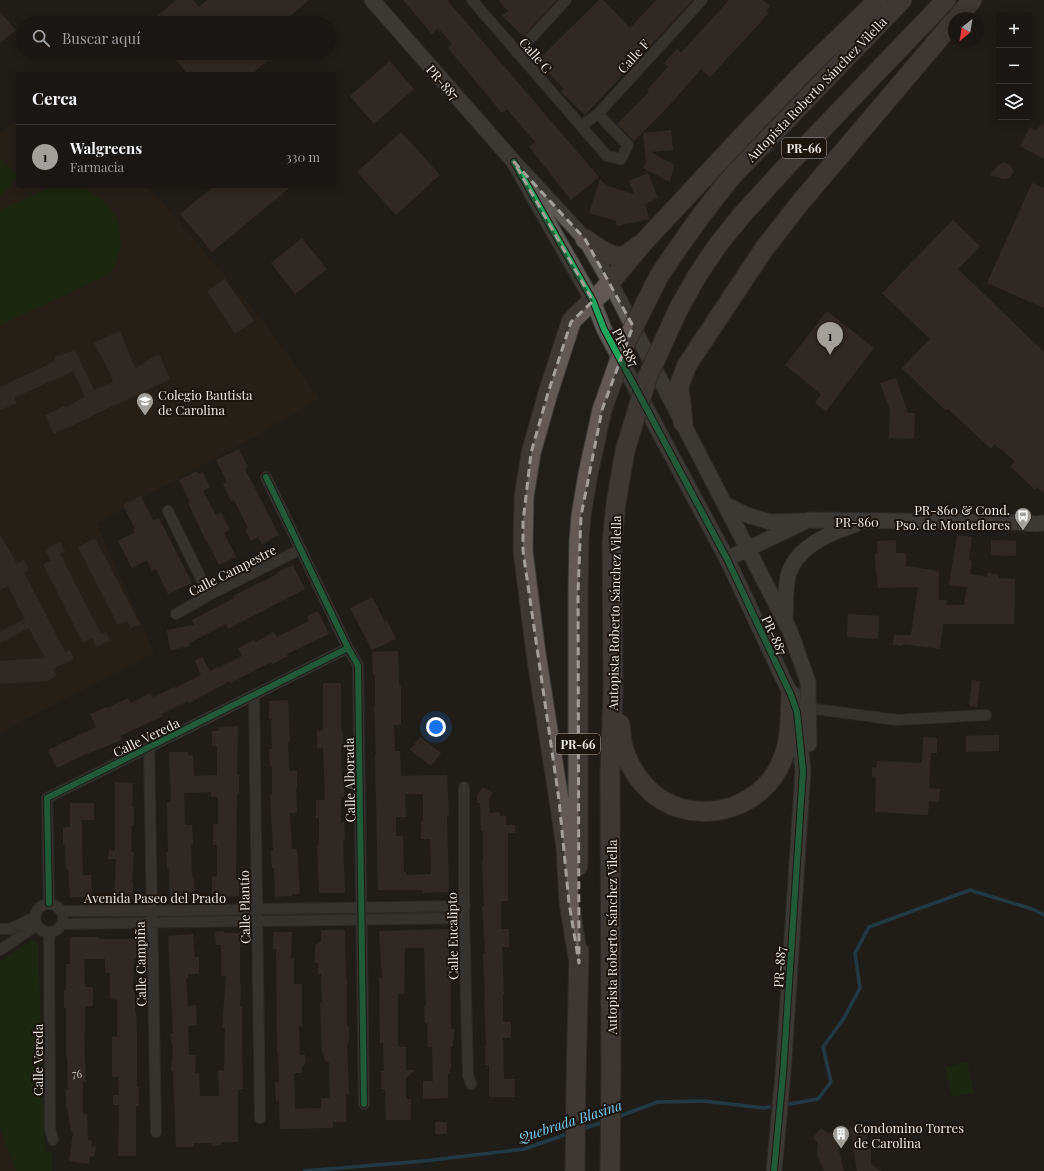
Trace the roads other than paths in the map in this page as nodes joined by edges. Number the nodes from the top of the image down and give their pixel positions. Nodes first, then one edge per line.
1 (372, 0) edge
2 (472, 0) edge
3 (566, 0) edge
4 (702, 0) edge
5 (878, 0) edge
6 (902, 0) edge
7 (946, 0) edge
8 (972, 0) edge
9 (962, 12) edge
10 (948, 28) edge
11 (517, 53) junction
12 (598, 114) junction
13 (581, 126) junction
14 (514, 162) junction
15 (585, 239) junction
16 (643, 243) junction
17 (610, 282) junction
18 (593, 301) junction
19 (683, 422) junction
20 (266, 477) dead end
21 (725, 504) junction
22 (168, 511) dead end
23 (808, 520) junction
24 (868, 521) junction
25 (1042, 525) edge
26 (301, 549) junction
27 (748, 549) junction
28 (727, 559) junction
29 (208, 595) junction
30 (176, 614) dead end
31 (786, 622) junction
32 (348, 648) junction
33 (613, 692) junction
34 (791, 695) junction
35 (254, 696) junction
36 (808, 708) junction
37 (986, 715) dead end
38 (149, 748) junction
39 (464, 787) dead end
40 (802, 794) junction
41 (49, 903) junction
42 (465, 906) junction
43 (361, 908) junction
44 (257, 909) junction
45 (62, 911) junction
46 (152, 911) junction
47 (464, 918) junction
48 (362, 920) junction
49 (36, 921) junction
50 (257, 922) junction
51 (62, 924) junction
52 (152, 924) junction
53 (0, 929) edge
54 (49, 932) junction
55 (4, 944) edge
56 (0, 950) edge
57 (579, 963) junction
58 (471, 1084) dead end
59 (364, 1104) dead end
60 (260, 1118) dead end
61 (156, 1132) dead end
62 (54, 1140) dead end
63 (576, 1171) edge
64 (610, 1171) edge
65 (774, 1171) edge

1 - 14 street, PR-887
2 - 11 street, Calle C
3 - 11 street
4 - 12 street, Calle F
5 - 16 highway
6 - 57 highway, Autopista Roberto Sánchez Vilella / PR-66, bridge
7 - 33 highway, Autopista Roberto Sánchez Vilella / PR-66, bridge
8 - 9 highway
10 - 19 highway
11 - 13 street, Calle C
12 - 13 street, Calle F
12 - 13 street, Calle C
14 - 15 street, PR-887
14 - 18 street, PR-887
15 - 16 highway
15 - 17 street, PR-887
16 - 17 highway
17 - 18 highway
17 - 19 street, PR-887
18 - 28 street, PR-887
18 - 57 highway
19 - 21 street, PR-887
20 - 26 street, Calle Alborada
21 - 23 street
21 - 27 street, PR-887
22 - 29 street
23 - 24 street, PR-860 / PR-860
23 - 27 street, PR-860 / PR-860
24 - 25 street, PR-860 / PR-860
24 - 31 street
26 - 29 street, Calle Campestre
26 - 32 street, Calle Alborada
27 - 28 street, PR-860 / PR-860
27 - 31 street, PR-887
28 - 34 street, PR-887
29 - 30 street, Calle Campestre
31 - 36 street, PR-887
32 - 35 street, Calle Vereda
32 - 43 street, Calle Alborada
33 - 34 highway
33 - 64 highway, Autopista Roberto Sánchez Vilella / PR-66
34 - 40 street, PR-887
35 - 38 street, Calle Vereda
35 - 44 street, Calle Plantío
36 - 37 street
36 - 40 street, PR-887
38 - 41 street, Calle Vereda
38 - 46 street, Calle Campiña
39 - 42 street, Calle Eucalipto
40 - 65 street, PR-887
41 - 45 street
41 - 49 street
42 - 43 street, Avenida Paseo del Prado
42 - 47 street, Calle Eucalipto
43 - 44 street, Avenida Paseo del Prado
43 - 48 street, Calle Alborada
44 - 46 street, Avenida Paseo del Prado
44 - 50 street, Calle Plantío
45 - 46 street, Avenida Paseo del Prado
45 - 51 street
46 - 52 street, Calle Campiña
47 - 48 street, Avenida Paseo del Prado
47 - 58 street, Calle Eucalipto
48 - 50 street, Avenida Paseo del Prado
48 - 59 street, Calle Alborada
49 - 53 street
49 - 54 street
49 - 55 street
50 - 52 street, Avenida Paseo del Prado
50 - 60 street, Calle Plantío
51 - 52 street, Avenida Paseo del Prado
51 - 54 street
52 - 61 street, Calle Campiña
54 - 62 street, Calle Vereda
55 - 56 street
57 - 63 highway, Autopista Roberto Sánchez Vilella / PR-66

